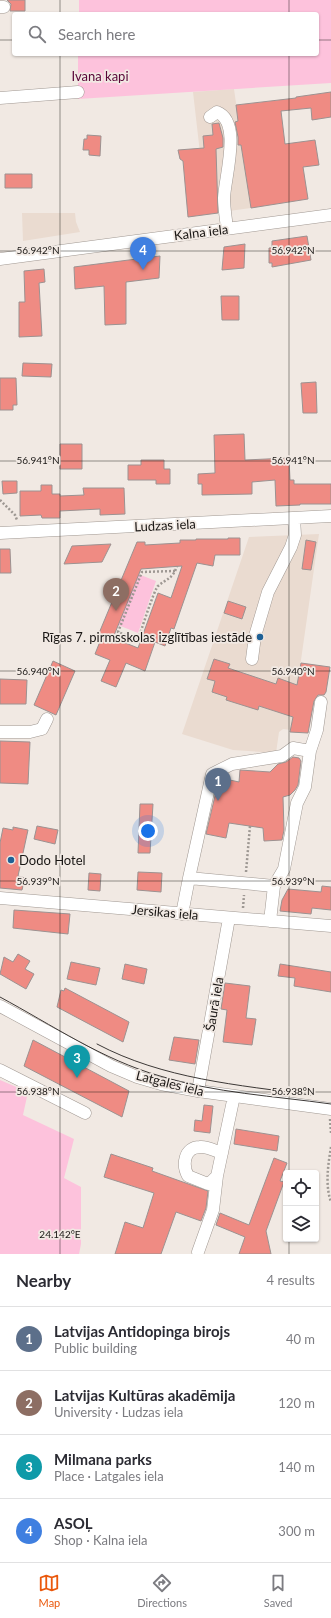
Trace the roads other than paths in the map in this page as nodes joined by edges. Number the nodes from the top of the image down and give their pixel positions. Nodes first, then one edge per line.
1 (78, 92) dead end
2 (0, 98) edge
3 (210, 117) dead end
4 (331, 215) edge
5 (227, 228) junction
6 (0, 259) edge
7 (331, 516) edge
8 (294, 518) junction
9 (0, 534) edge
10 (252, 659) dead end
11 (321, 702) dead end
12 (47, 719) dead end
13 (0, 732) edge
14 (310, 751) junction
15 (189, 878) junction
16 (274, 886) junction
17 (0, 898) edge
18 (182, 914) junction
19 (230, 918) junction
20 (270, 921) junction
21 (331, 926) edge
22 (0, 1006) edge
23 (0, 1070) edge
24 (198, 1091) junction
25 (234, 1096) junction
26 (85, 1113) dead end
27 (331, 1113) edge
28 (222, 1153) junction
29 (217, 1176) junction
30 (198, 1252) dead end

1 - 2 street
3 - 5 street
4 - 5 street, Kalna iela
5 - 6 street, Kalna iela
7 - 8 street, Ludzas iela
8 - 9 street, Ludzas iela
8 - 10 street
11 - 14 street
12 - 13 street
14 - 15 street
14 - 16 street
15 - 16 street
15 - 18 street
16 - 20 street
17 - 18 street, Jersikas iela
18 - 19 street, Jersikas iela
19 - 20 street, Jersikas iela
19 - 24 street, Šaurā iela
20 - 21 street, Jersikas iela
22 - 24 street, Latgales iela
23 - 26 street
24 - 25 street, Latgales iela
25 - 27 street, Latgales iela
25 - 28 street
28 - 29 street
28 - 29 street
29 - 30 street

